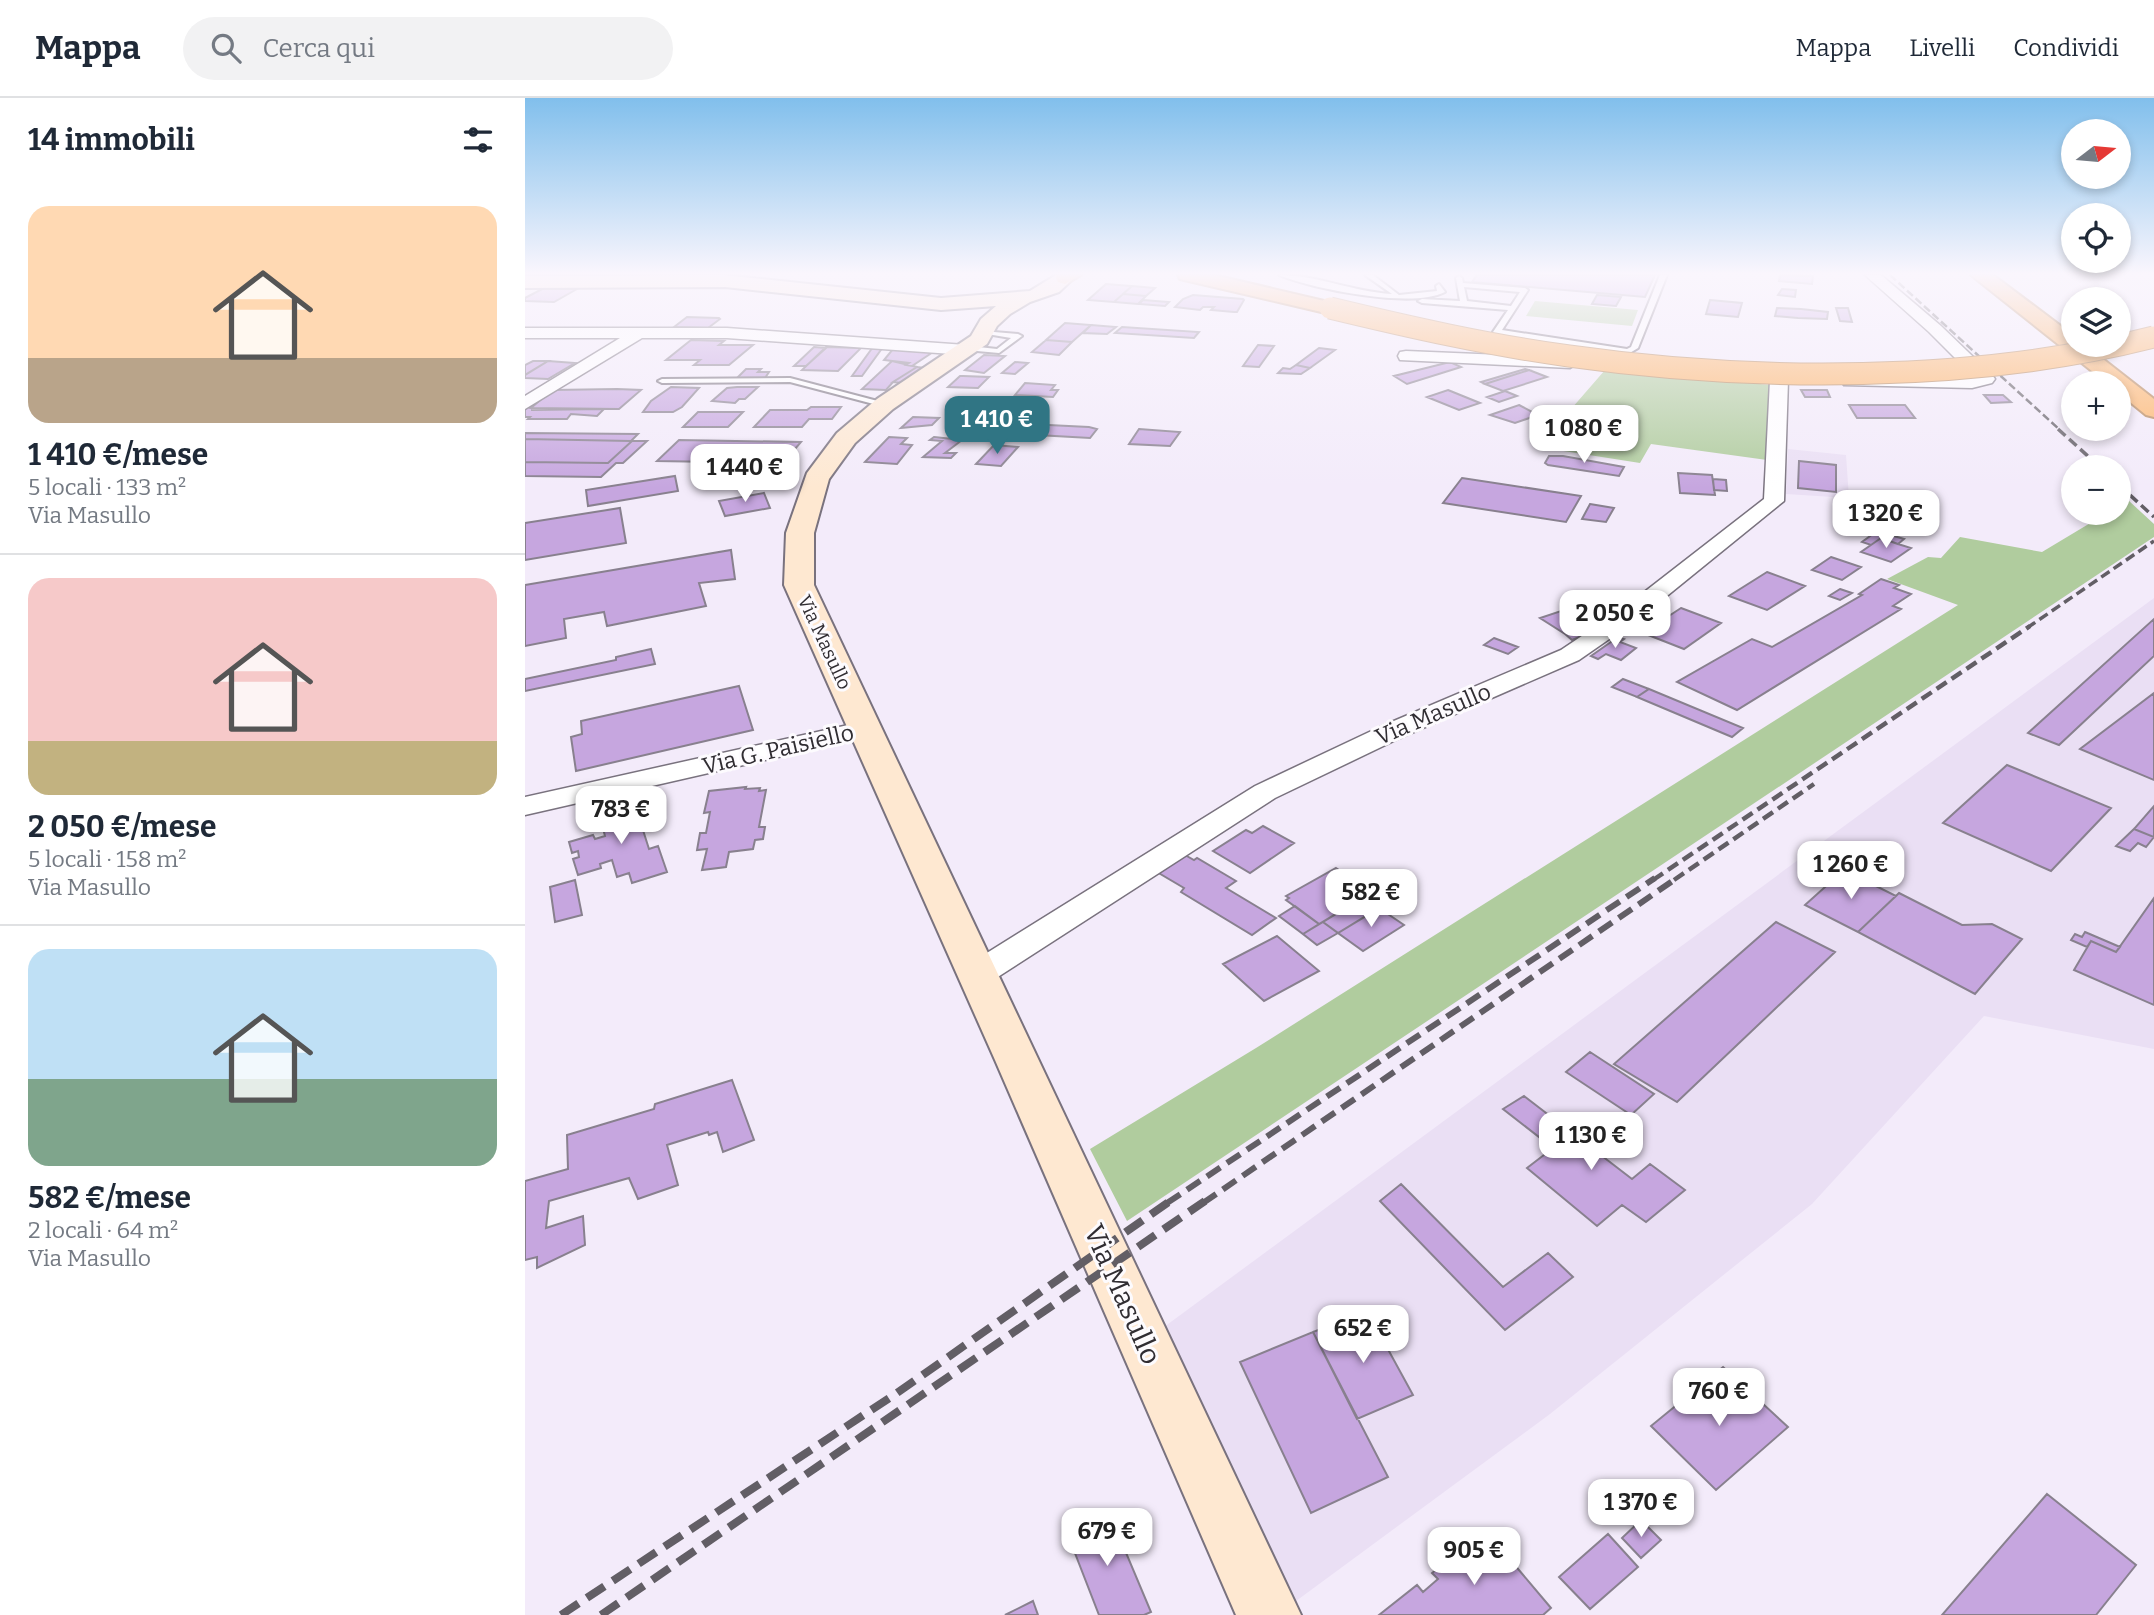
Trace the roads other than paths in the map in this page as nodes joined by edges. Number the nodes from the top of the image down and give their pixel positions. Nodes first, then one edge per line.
1 (619, 346) edge
2 (967, 346) edge
3 (1509, 346) edge
4 (1587, 346) edge
5 (1635, 346) edge
6 (1953, 346) edge
7 (2071, 346) edge
8 (2115, 346) edge
9 (1628, 352) junction
10 (1406, 356) dead end
11 (2113, 357) edge
12 (1642, 370) junction
13 (1779, 380) junction
14 (662, 382) dead end
15 (2154, 388) edge
16 (525, 404) edge
17 (885, 404) junction
18 (2154, 411) edge
19 (866, 729) junction
20 (525, 806) edge
21 (978, 974) junction
22 (1269, 1615) edge

1 - 16 street
2 - 17 main road, Via Masullo
3 - 8 highway, bridge
4 - 9 lane
5 - 9 lane
6 - 13 street
7 - 18 highway
9 - 12 street
10 - 12 street
11 - 15 highway
12 - 13 street
13 - 21 street, Via Masullo
14 - 17 lane
17 - 19 main road, Via Masullo
19 - 20 street, Via G. Paisiello
19 - 21 main road, Via Masullo
21 - 22 main road, Via Masullo

